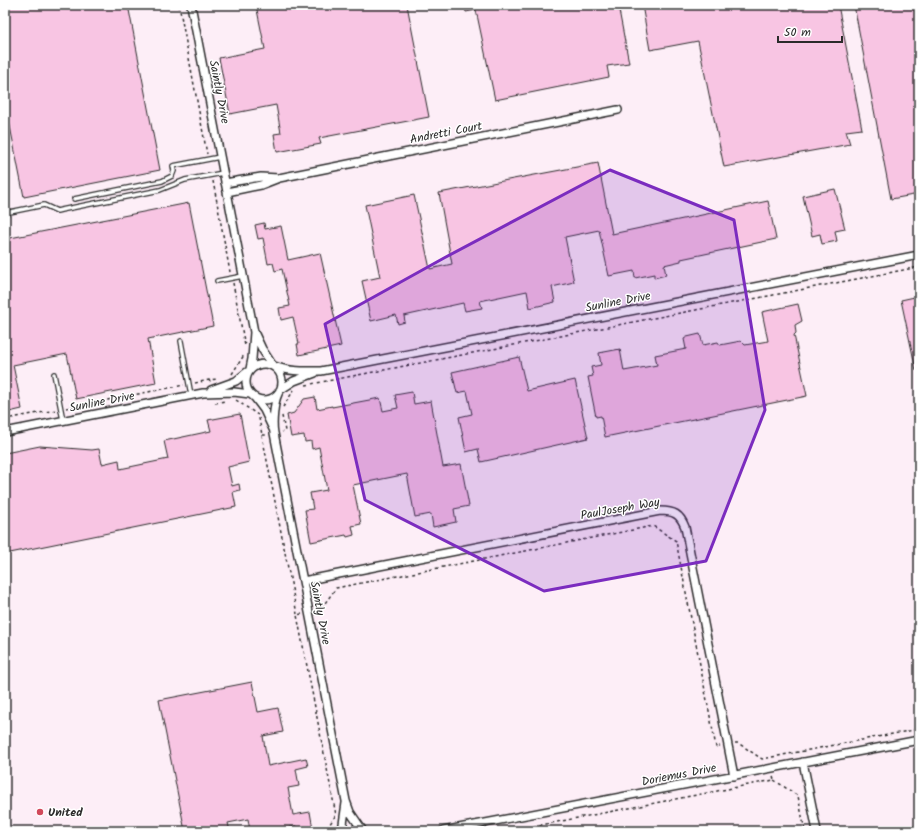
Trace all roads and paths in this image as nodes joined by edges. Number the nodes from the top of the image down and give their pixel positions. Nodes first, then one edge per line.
1 (179, 5) edge
2 (191, 5) edge
3 (618, 110) dead end
4 (220, 157) junction
5 (208, 159) junction
6 (223, 173) junction
7 (211, 175) junction
8 (278, 178) junction
9 (225, 183) junction
10 (227, 192) junction
11 (74, 199) dead end
12 (5, 212) edge
13 (919, 255) edge
14 (919, 267) edge
15 (243, 276) junction
16 (232, 278) junction
17 (217, 281) dead end
18 (254, 332) junction
19 (181, 341) dead end
20 (244, 346) dead end
21 (246, 353) dead end
22 (273, 366) junction
23 (249, 370) junction
24 (321, 371) junction
25 (54, 374) dead end
26 (230, 376) dead end
27 (223, 378) dead end
28 (209, 380) junction
29 (189, 384) junction
30 (304, 386) dead end
31 (296, 387) dead end
32 (212, 390) junction
33 (279, 392) junction
34 (203, 393) junction
35 (191, 395) junction
36 (252, 396) junction
37 (234, 399) dead end
38 (227, 400) dead end
39 (215, 403) dead end
40 (61, 409) junction
41 (5, 419) edge
42 (63, 420) junction
43 (274, 431) junction
44 (5, 432) edge
45 (262, 436) junction
46 (303, 581) junction
47 (309, 613) junction
48 (297, 615) junction
49 (919, 729) edge
50 (919, 740) edge
51 (728, 745) junction
52 (803, 762) junction
53 (772, 768) junction
54 (734, 776) junction
55 (774, 780) junction
56 (346, 801) junction
57 (325, 831) edge
58 (342, 831) edge
59 (349, 831) edge
60 (361, 831) edge
61 (444, 831) edge
62 (510, 831) edge
63 (805, 831) edge
64 (817, 831) edge

1 - 5 path
2 - 4 street, Saintly Drive
3 - 8 street, Andretti Court
4 - 5 lane
4 - 6 street, Saintly Drive
5 - 11 lane
6 - 7 lane
6 - 9 street, Saintly Drive
7 - 12 lane
7 - 16 path
8 - 9 street
8 - 10 street
9 - 10 street, Saintly Drive
10 - 15 street, Saintly Drive
13 - 24 street, Sunline Drive
14 - 30 path
15 - 16 lane
15 - 18 street, Saintly Drive
16 - 17 lane
16 - 20 path
18 - 22 street, Saintly Drive
18 - 23 street, Saintly Drive
19 - 29 lane
21 - 26 path
22 - 23 street
22 - 24 street, Sunline Drive
22 - 33 street
23 - 32 street, Sunline Drive
23 - 36 street
24 - 33 street, Sunline Drive
25 - 40 lane
27 - 28 path
28 - 29 path
28 - 32 path
29 - 35 lane
29 - 40 path
31 - 43 path
32 - 34 street, Sunline Drive
33 - 36 street
33 - 43 street, Saintly Drive
34 - 35 street, Sunline Drive
34 - 36 street, Sunline Drive
35 - 42 street, Sunline Drive
36 - 43 street, Saintly Drive
37 - 45 path
38 - 39 path
40 - 41 path
40 - 42 lane
42 - 44 street, Sunline Drive
43 - 45 path
43 - 46 street, Saintly Drive
45 - 48 path
46 - 47 street, Saintly Drive
46 - 51 street, PaulJoseph Way
47 - 48 path
47 - 51 path
47 - 56 street, Saintly Drive
48 - 57 path
49 - 51 path
50 - 52 street, Doriemus Drive
51 - 54 street, PaulJoseph Way
52 - 53 street, Doriemus Drive
52 - 64 street
53 - 54 street, Doriemus Drive
53 - 55 path
54 - 61 street, Doriemus Drive
55 - 62 path
55 - 63 path
56 - 58 street, Saintly Drive
56 - 60 street, Saintly Drive
59 - 60 street

